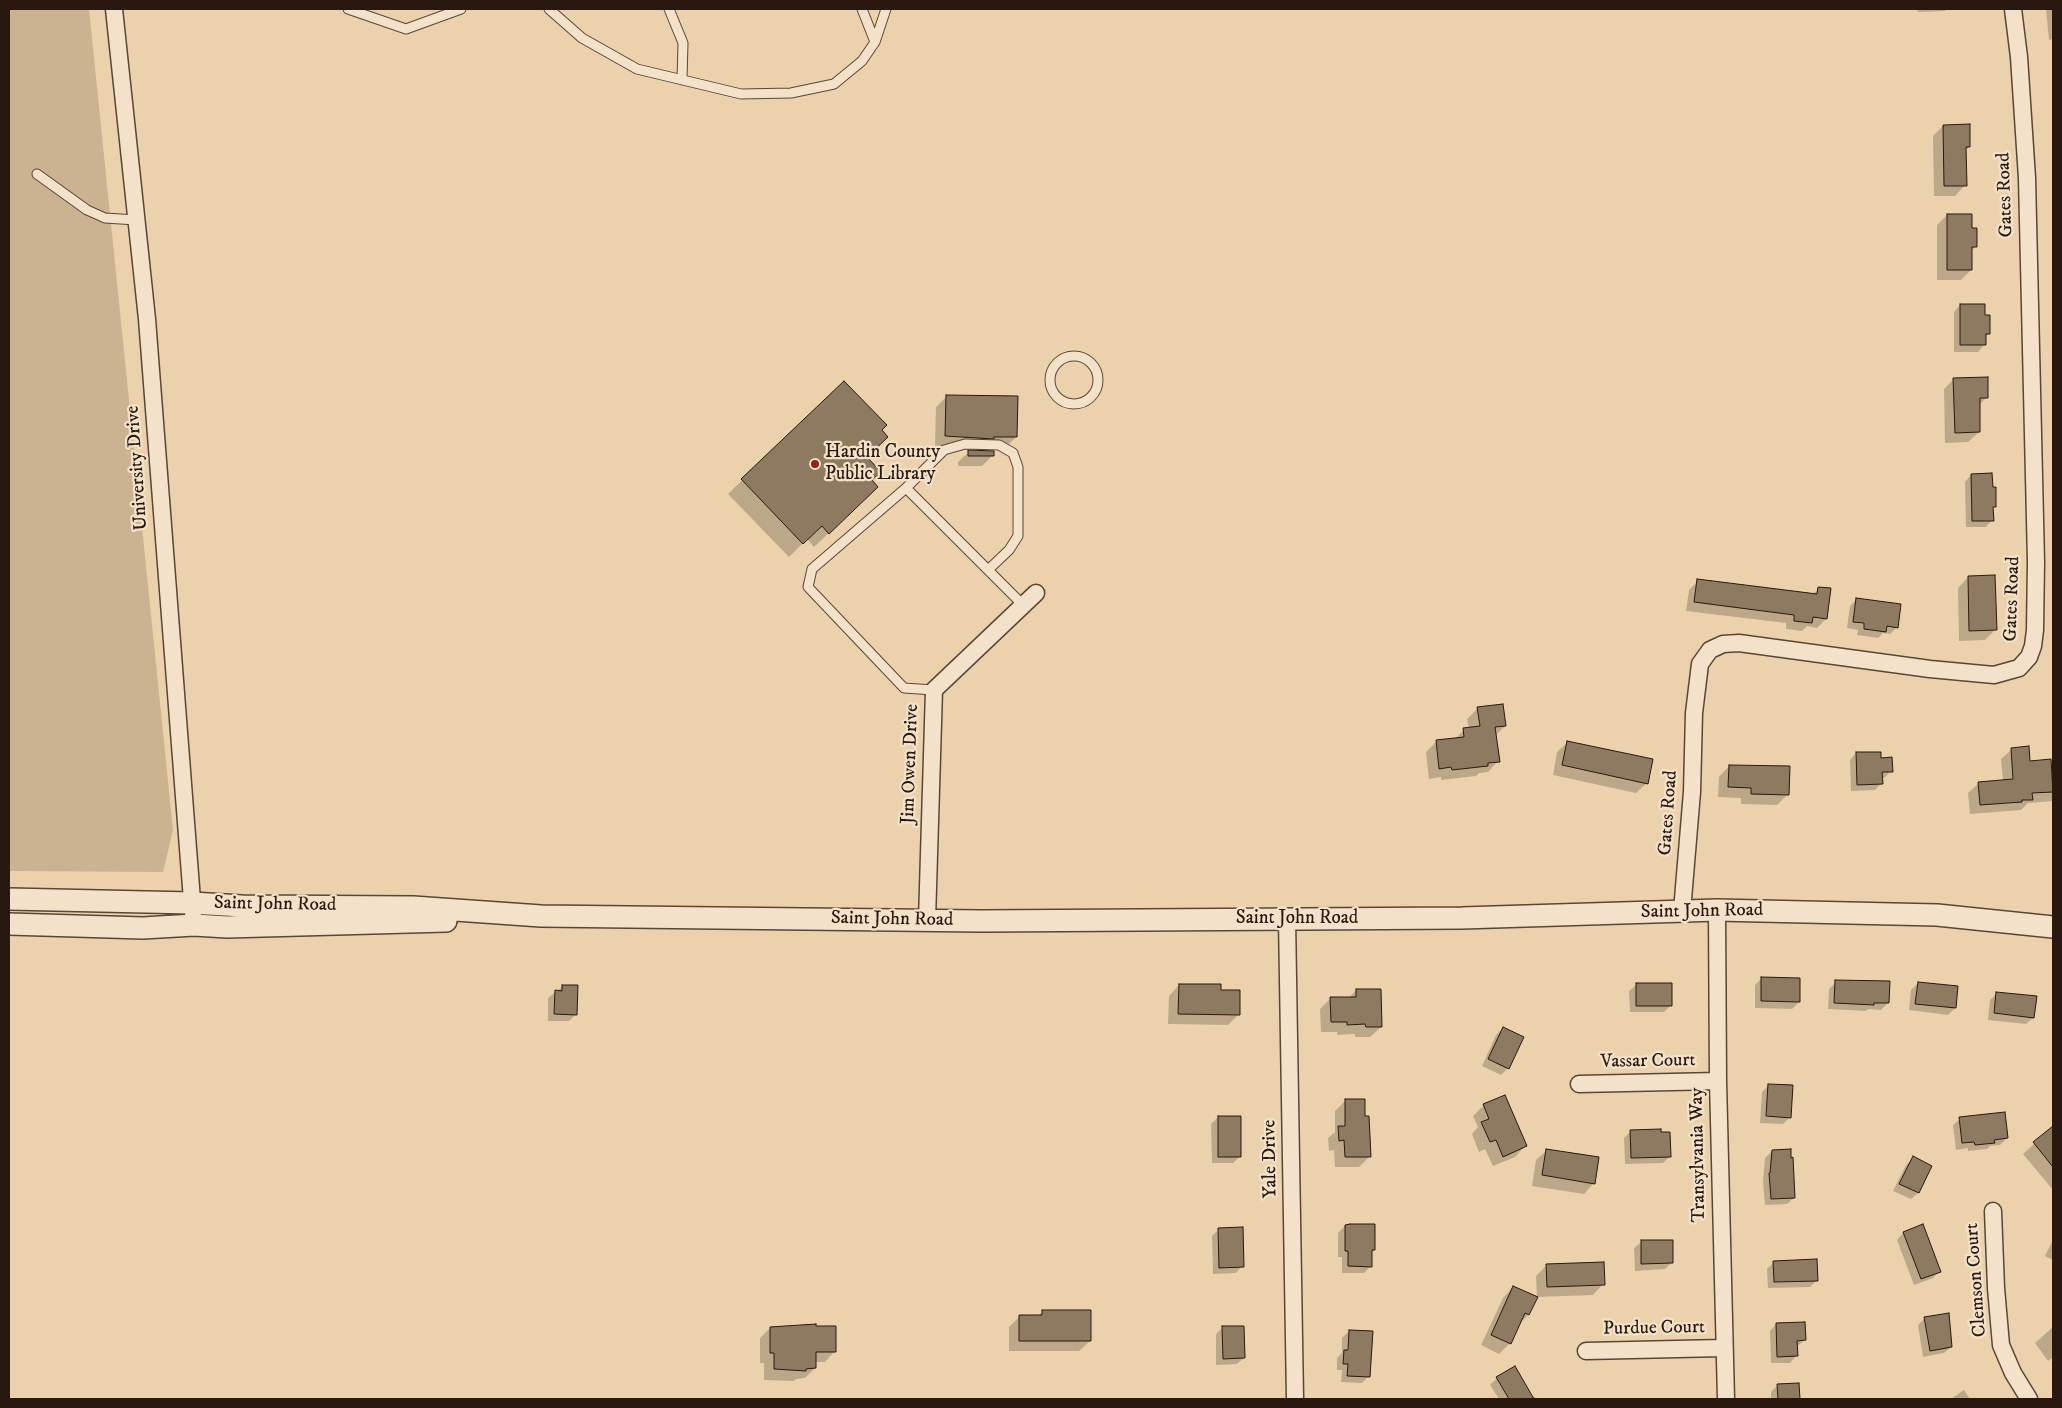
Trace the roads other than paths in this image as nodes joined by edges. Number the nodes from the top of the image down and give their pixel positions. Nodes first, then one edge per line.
1 (113, 9) edge
2 (348, 9) edge
3 (461, 9) edge
4 (549, 9) edge
5 (669, 9) edge
6 (862, 9) edge
7 (886, 9) edge
8 (2013, 9) edge
9 (875, 42) junction
10 (682, 80) junction
11 (37, 174) dead end
12 (136, 220) junction
13 (1090, 398) joint
14 (906, 488) junction
15 (988, 570) junction
16 (1036, 593) dead end
17 (1024, 605) junction
18 (934, 690) junction
19 (9, 899) edge
20 (192, 902) junction
21 (1717, 910) junction
22 (1682, 911) junction
23 (541, 916) junction
24 (1287, 919) junction
25 (927, 920) junction
26 (9, 924) edge
27 (194, 925) junction
28 (2053, 926) edge
29 (1718, 1081) junction
30 (1579, 1084) dead end
31 (1992, 1211) dead end
32 (1723, 1348) junction
33 (1586, 1351) dead end
34 (1295, 1399) edge
35 (1726, 1399) edge
36 (2029, 1399) edge

1 - 12 street, University Drive
2 - 3 lane
4 - 10 lane
5 - 10 lane
6 - 9 lane
7 - 9 lane
8 - 22 street, Gates Road
9 - 10 lane
11 - 12 lane
12 - 20 street, University Drive
13 - 13 lane
14 - 15 lane
14 - 15 lane
14 - 18 lane
15 - 17 lane
16 - 17 street, Jim Owen Drive
17 - 18 street, Jim Owen Drive
18 - 25 street, Jim Owen Drive
19 - 20 street, Saint John Road
20 - 23 street, Saint John Road
20 - 27 street, University Drive
21 - 22 street, Saint John Road
21 - 28 street, Saint John Road
21 - 29 street, Transylvania Way
22 - 24 street, Saint John Road
23 - 25 street, Saint John Road
23 - 27 street, Saint John Road
24 - 25 street, Saint John Road
24 - 34 street, Yale Drive
26 - 27 street, Saint John Road
29 - 30 street, Vassar Court
29 - 32 street, Transylvania Way
31 - 36 street, Clemson Court
32 - 33 street, Purdue Court
32 - 35 street, Transylvania Way

